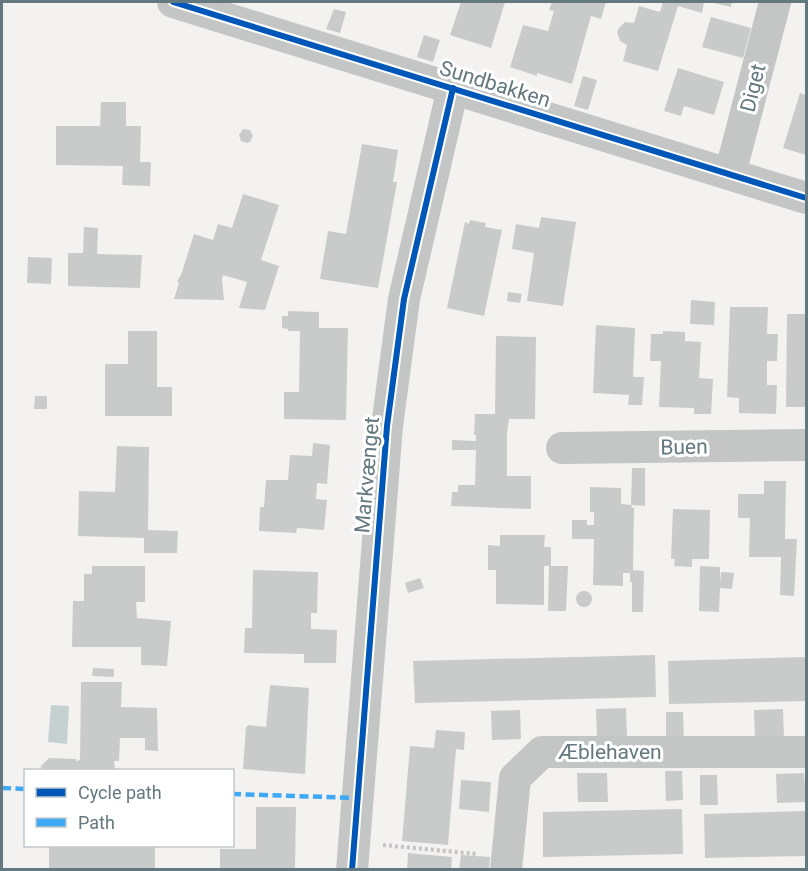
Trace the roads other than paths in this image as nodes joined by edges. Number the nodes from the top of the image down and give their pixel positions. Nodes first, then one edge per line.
1 (173, 2) edge
2 (775, 2) edge
3 (453, 88) junction
4 (730, 174) junction
5 (807, 198) edge
6 (807, 445) edge
7 (562, 448) dead end
8 (807, 752) edge
9 (353, 856) edge
10 (507, 863) edge

1 - 3 street, Sundbakken
2 - 4 street, Diget
3 - 4 street, Sundbakken
3 - 9 street, Markvænget
4 - 5 street, Sundbakken
6 - 7 street, Buen
8 - 10 street, Æblehaven

